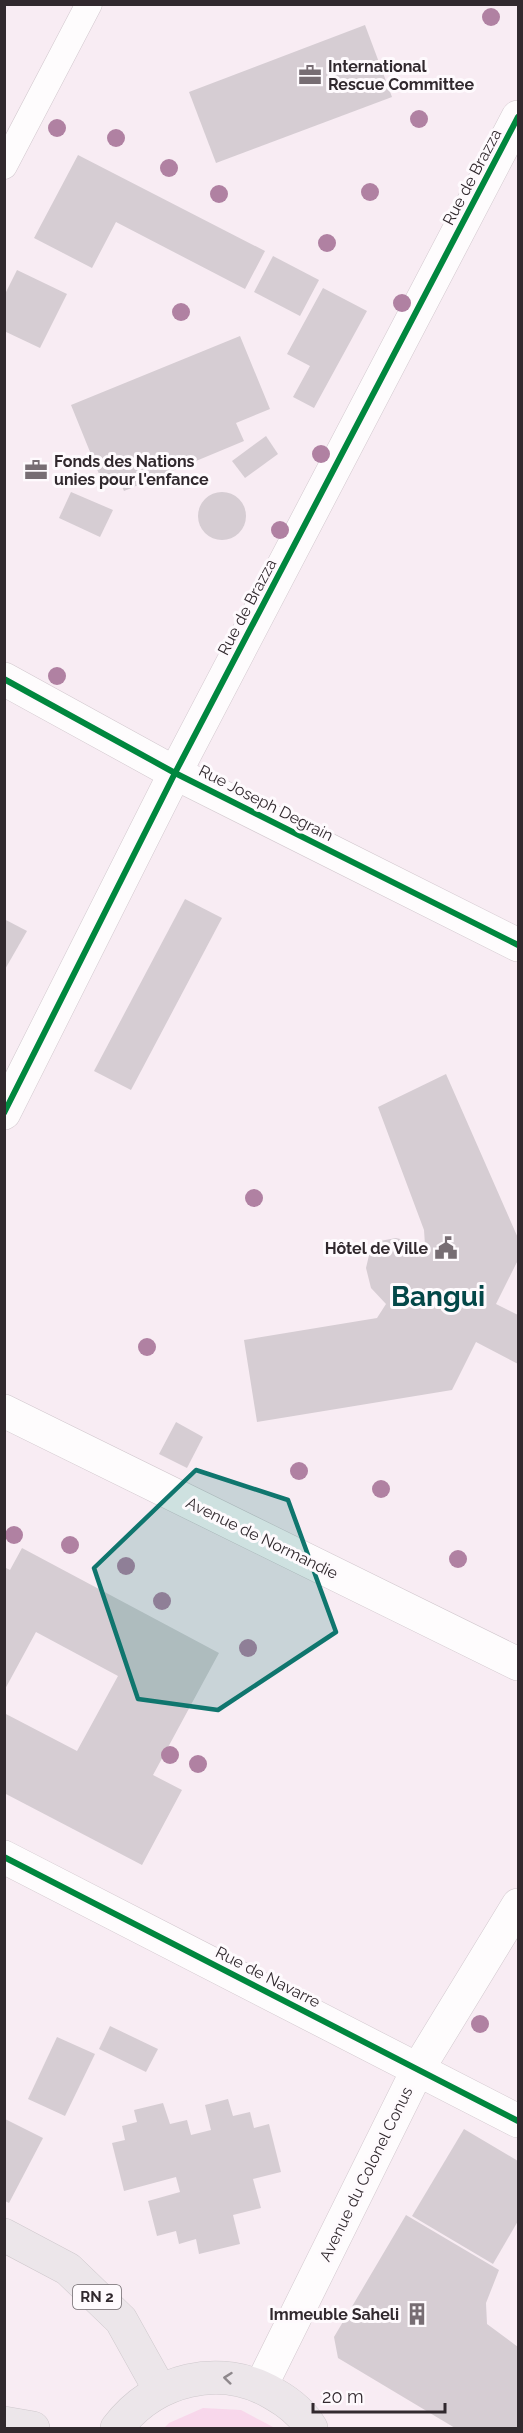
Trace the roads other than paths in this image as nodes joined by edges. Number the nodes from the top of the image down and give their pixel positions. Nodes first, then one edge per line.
1 (89, 4) edge
2 (519, 117) edge
3 (4, 166) edge
4 (4, 679) edge
5 (175, 773) junction
6 (519, 945) edge
7 (4, 1113) edge
8 (4, 1411) edge
9 (519, 1664) edge
10 (4, 1857) edge
11 (519, 1905) edge
12 (418, 2069) junction
13 (519, 2121) edge
14 (4, 2235) edge
15 (261, 2386) junction
16 (160, 2390) junction
17 (4, 2423) edge
18 (33, 2428) edge
19 (117, 2428) edge
20 (311, 2428) edge

1 - 3 lane
2 - 5 street, Rue de Brazza
4 - 5 street, Rue Joseph Degrain
5 - 6 street, Rue Joseph Degrain
5 - 7 street, Rue de Brazza
8 - 9 street, Avenue de Normandie
10 - 12 street, Rue de Navarre
11 - 12 street, Avenue du Colonel Conus
12 - 13 street, Rue de Navarre
12 - 15 street, Avenue du Colonel Conus
14 - 16 main road, RN 2
15 -> 16 main road
15 - 20 main road
16 - 19 main road
17 - 18 main road

